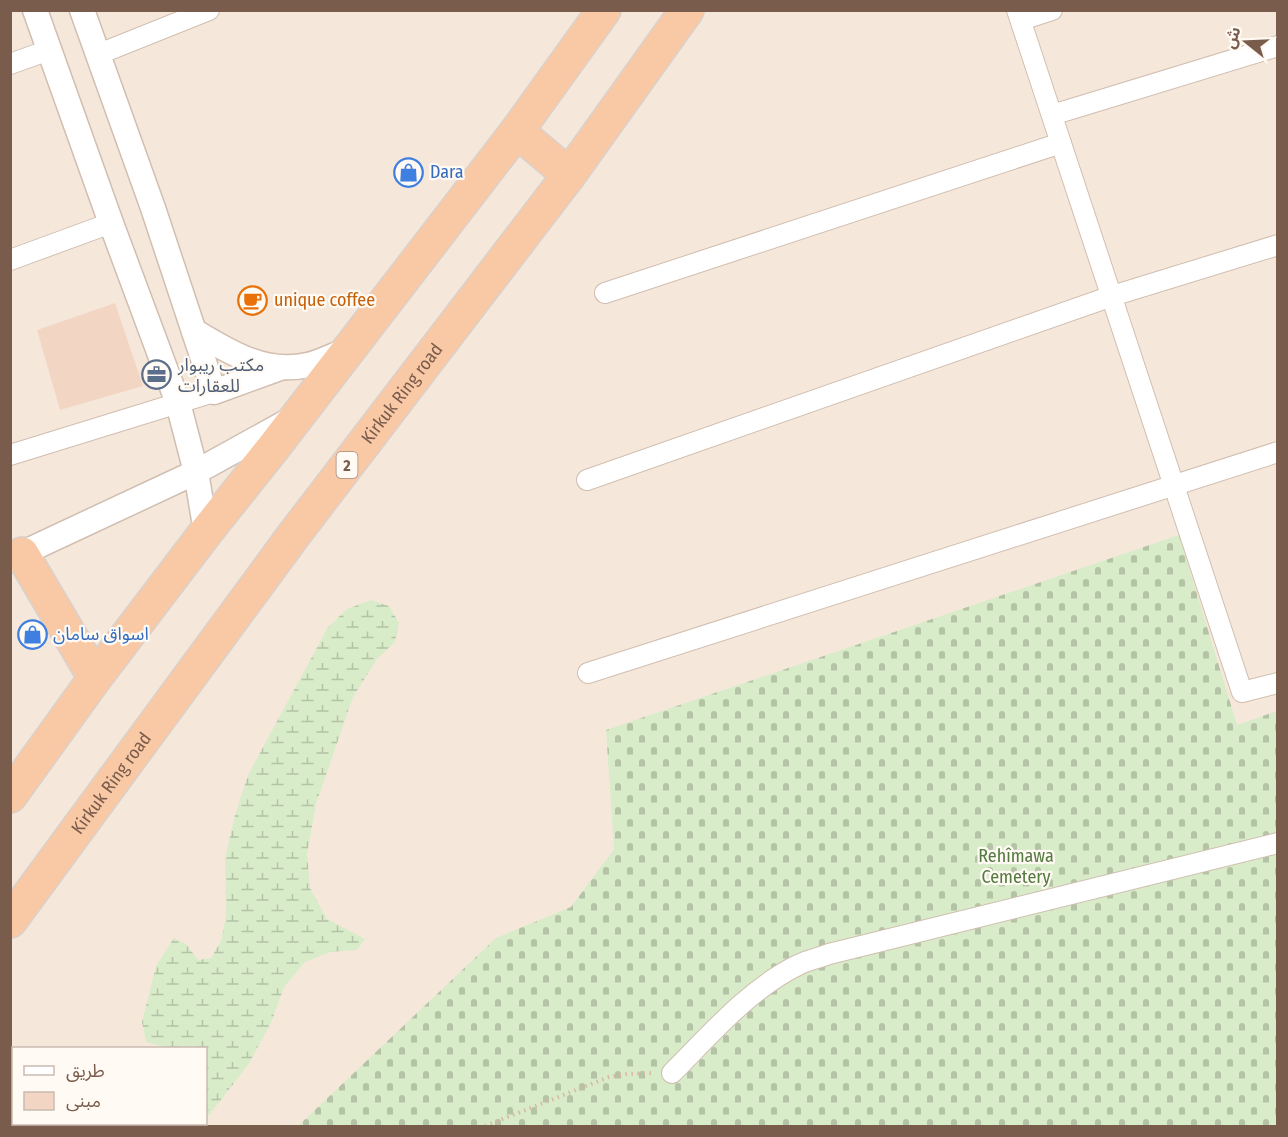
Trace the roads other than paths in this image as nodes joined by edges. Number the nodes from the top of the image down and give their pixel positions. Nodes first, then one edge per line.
1 (35, 10) edge
2 (82, 10) edge
3 (209, 10) edge
4 (687, 10) edge
5 (1052, 10) edge
6 (1019, 15) edge
7 (590, 17) edge
8 (1278, 46) edge
9 (49, 50) junction
10 (99, 54) junction
11 (10, 64) edge
12 (1052, 115) junction
13 (517, 131) junction
14 (1061, 142) junction
15 (569, 175) junction
16 (111, 223) junction
17 (1278, 245) edge
18 (10, 260) edge
19 (604, 293) dead end
20 (1112, 296) junction
21 (194, 331) junction
22 (347, 350) junction
23 (280, 368) junction
24 (214, 392) junction
25 (178, 403) junction
26 (297, 416) junction
27 (1278, 452) edge
28 (10, 455) edge
29 (196, 472) junction
30 (587, 480) dead end
31 (1174, 485) junction
32 (206, 532) junction
33 (16, 557) edge
34 (588, 673) dead end
35 (95, 678) junction
36 (1278, 683) edge
37 (14, 787) edge
38 (1278, 843) edge
39 (10, 921) edge
40 (672, 1073) road end

1 - 9 street
2 - 10 street
3 - 10 street
4 - 15 highway, Kirkuk Ring road / 2
5 - 6 street
6 - 12 street
7 - 13 highway
8 - 12 street
9 - 11 street
9 - 16 street
10 - 21 street
12 - 14 street
13 - 15 highway
13 - 22 highway
14 - 19 street
14 - 20 street
15 - 39 highway, Kirkuk Ring road / 2
16 - 18 street
16 - 25 street
17 - 20 street
20 - 30 street
20 - 31 street
21 - 23 street
21 - 24 street
22 - 23 street
22 - 26 highway
23 - 24 street
24 - 25 street
25 - 28 street
25 - 29 street
26 - 29 street
26 - 32 highway
27 - 31 street
29 - 32 street
29 - 33 street
31 - 34 street
31 - 36 street
32 - 35 highway
33 - 35 highway
35 - 37 highway
38 - 40 street

